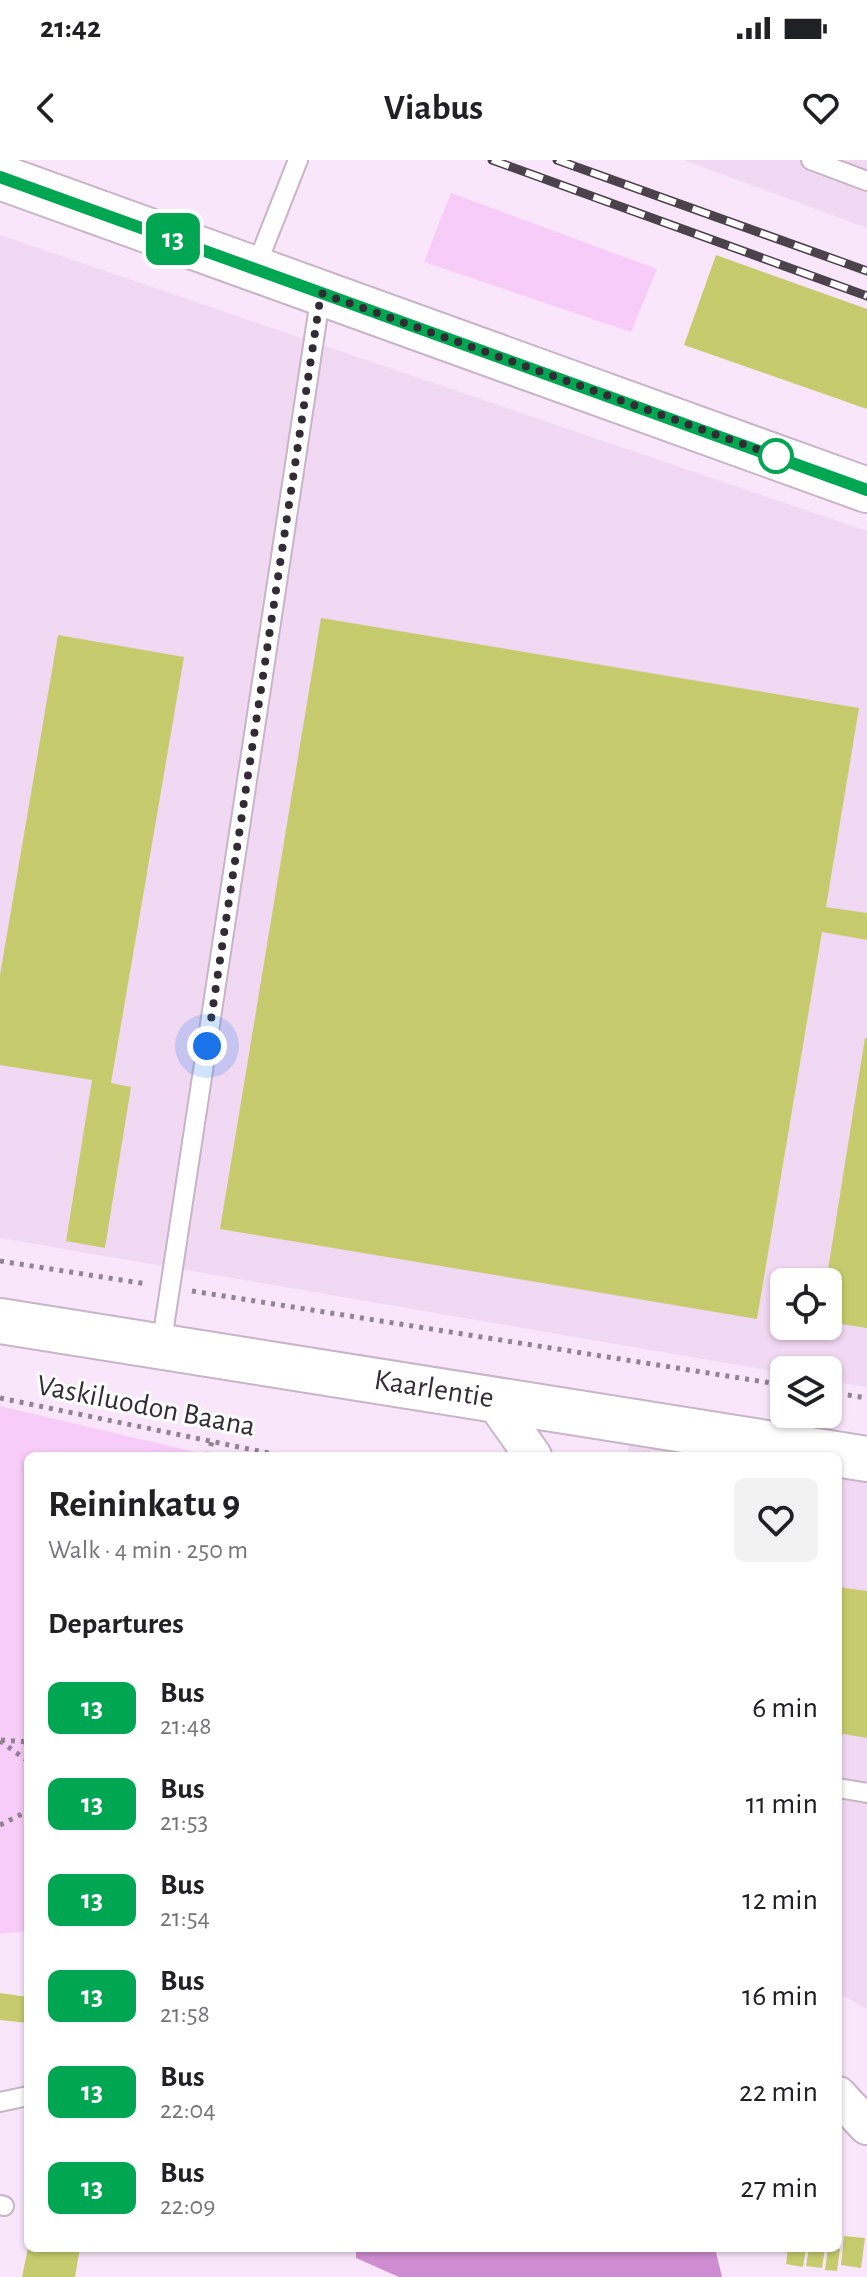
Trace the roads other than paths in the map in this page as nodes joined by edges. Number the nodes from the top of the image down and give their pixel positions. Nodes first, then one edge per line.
1 (298, 160) edge
2 (811, 160) edge
3 (0, 177) edge
4 (867, 181) edge
5 (255, 269) junction
6 (321, 293) junction
7 (867, 490) edge
8 (0, 1321) edge
9 (161, 1347) junction
10 (492, 1398) junction
11 (782, 1451) edge
12 (530, 1452) edge
13 (842, 1457) edge
14 (867, 1459) edge
15 (842, 1789) edge
16 (867, 1793) edge
17 (24, 2097) edge
18 (842, 2099) edge
19 (0, 2102) edge
20 (867, 2126) edge

1 - 5 lane
2 - 4 lane
3 - 5 main road
5 - 6 main road
6 - 7 main road
6 - 9 lane
8 - 9 main road, Kaarlentie
9 - 10 main road, Kaarlentie
10 - 11 main road, Kaarlentie
10 - 12 street
13 - 14 main road, Kaarlentie
15 - 16 lane
17 - 19 lane
18 - 20 street

